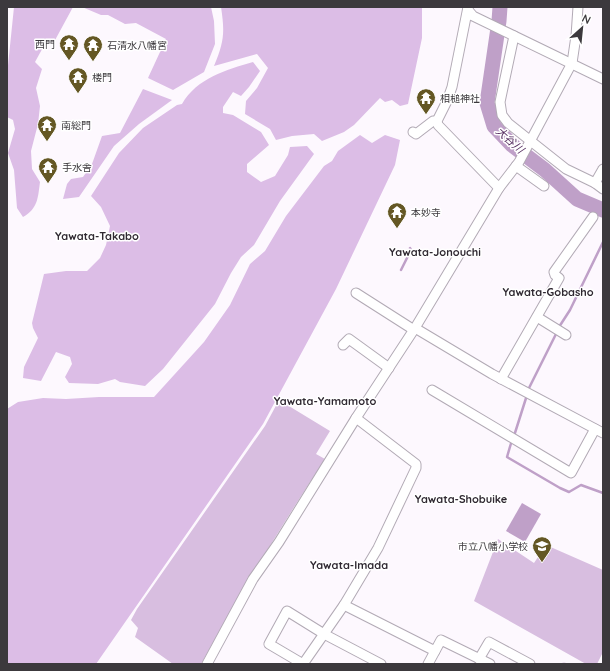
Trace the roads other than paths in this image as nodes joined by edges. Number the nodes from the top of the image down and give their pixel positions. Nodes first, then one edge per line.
1 (578, 7) edge
2 (468, 9) edge
3 (512, 35) junction
4 (572, 63) junction
5 (603, 79) edge
6 (437, 121) junction
7 (413, 132) dead end
8 (529, 141) junction
9 (517, 164) junction
10 (603, 169) edge
11 (595, 183) junction
12 (544, 186) dead end
13 (499, 188) junction
14 (603, 188) edge
15 (593, 217) dead end
16 (356, 293) dead end
17 (537, 317) junction
18 (415, 329) junction
19 (561, 332) dead end
20 (343, 345) dead end
21 (389, 368) junction
22 (501, 379) junction
23 (432, 390) dead end
24 (356, 418) junction
25 (599, 431) edge
26 (344, 604) junction
27 (324, 634) junction
28 (435, 651) junction
29 (479, 659) junction
30 (208, 664) edge
31 (303, 664) edge
32 (381, 664) edge
33 (428, 664) edge
34 (490, 664) edge
35 (530, 664) edge

1 - 4 street
2 - 3 street
2 - 6 street
3 - 4 street
3 - 8 street
4 - 5 street
4 - 8 street
6 - 7 street
6 - 13 street
8 - 9 street
8 - 11 street
9 - 12 street
9 - 13 street
10 - 11 street
11 - 14 street
13 - 18 street
15 - 17 street
16 - 18 street
17 - 19 street
17 - 22 street
18 - 21 street
18 - 22 street
20 - 21 street
21 - 24 street
22 - 25 street
23 - 25 street
24 - 26 street
24 - 30 street
26 - 27 street
26 - 28 street
27 - 31 street
27 - 31 street
27 - 32 street
28 - 29 street
28 - 33 street
29 - 34 street
29 - 35 street

